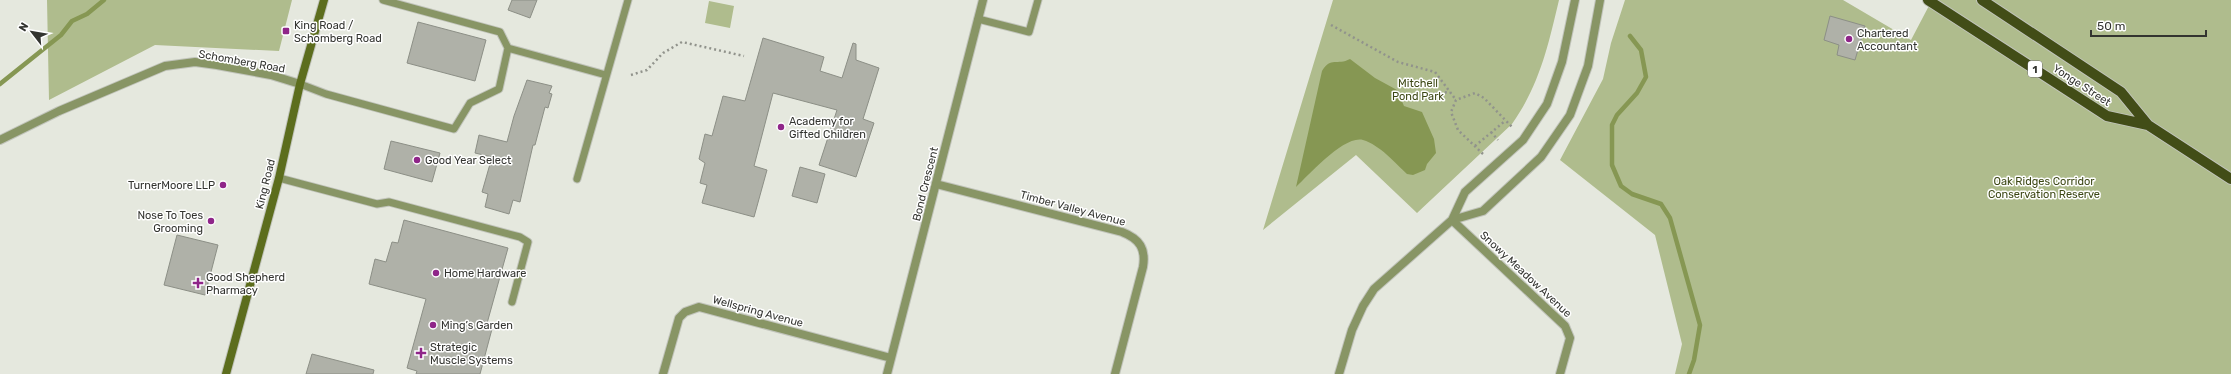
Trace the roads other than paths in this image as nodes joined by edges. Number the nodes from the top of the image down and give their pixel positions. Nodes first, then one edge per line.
1 (324, 0) edge
2 (383, 0) edge
3 (628, 0) edge
4 (983, 0) edge
5 (1038, 0) edge
6 (1575, 0) edge
7 (1600, 0) edge
8 (1928, 0) edge
9 (1982, 0) edge
10 (978, 19) junction
11 (508, 48) junction
12 (606, 75) junction
13 (300, 84) junction
14 (2148, 125) junction
15 (0, 140) edge
16 (279, 178) junction
17 (578, 179) dead end
18 (2231, 179) edge
19 (936, 184) junction
20 (1452, 220) junction
21 (512, 302) dead end
22 (891, 358) junction
23 (226, 374) edge
24 (663, 374) edge
25 (887, 374) edge
26 (1115, 374) edge
27 (1339, 374) edge
28 (1560, 374) edge

1 - 13 main road, King Road
2 - 11 lane
3 - 12 lane
4 - 10 street, Bond Crescent
5 - 10 lane
6 - 20 street
7 - 20 street
8 - 14 main road, Yonge Street / 1
9 - 14 main road, Yonge Street / 1
10 - 19 street, Bond Crescent
11 - 12 lane
11 - 13 lane
12 - 17 lane
13 - 15 street, Schomberg Road
13 - 16 main road, King Road
14 - 18 main road, Yonge Street / 1
16 - 21 lane
16 - 23 main road, King Road
19 - 22 street, Bond Crescent
19 - 26 street, Timber Valley Avenue
20 - 27 street
20 - 28 street, Snowy Meadow Avenue
22 - 24 street, Wellspring Avenue
22 - 25 street, Bond Crescent

